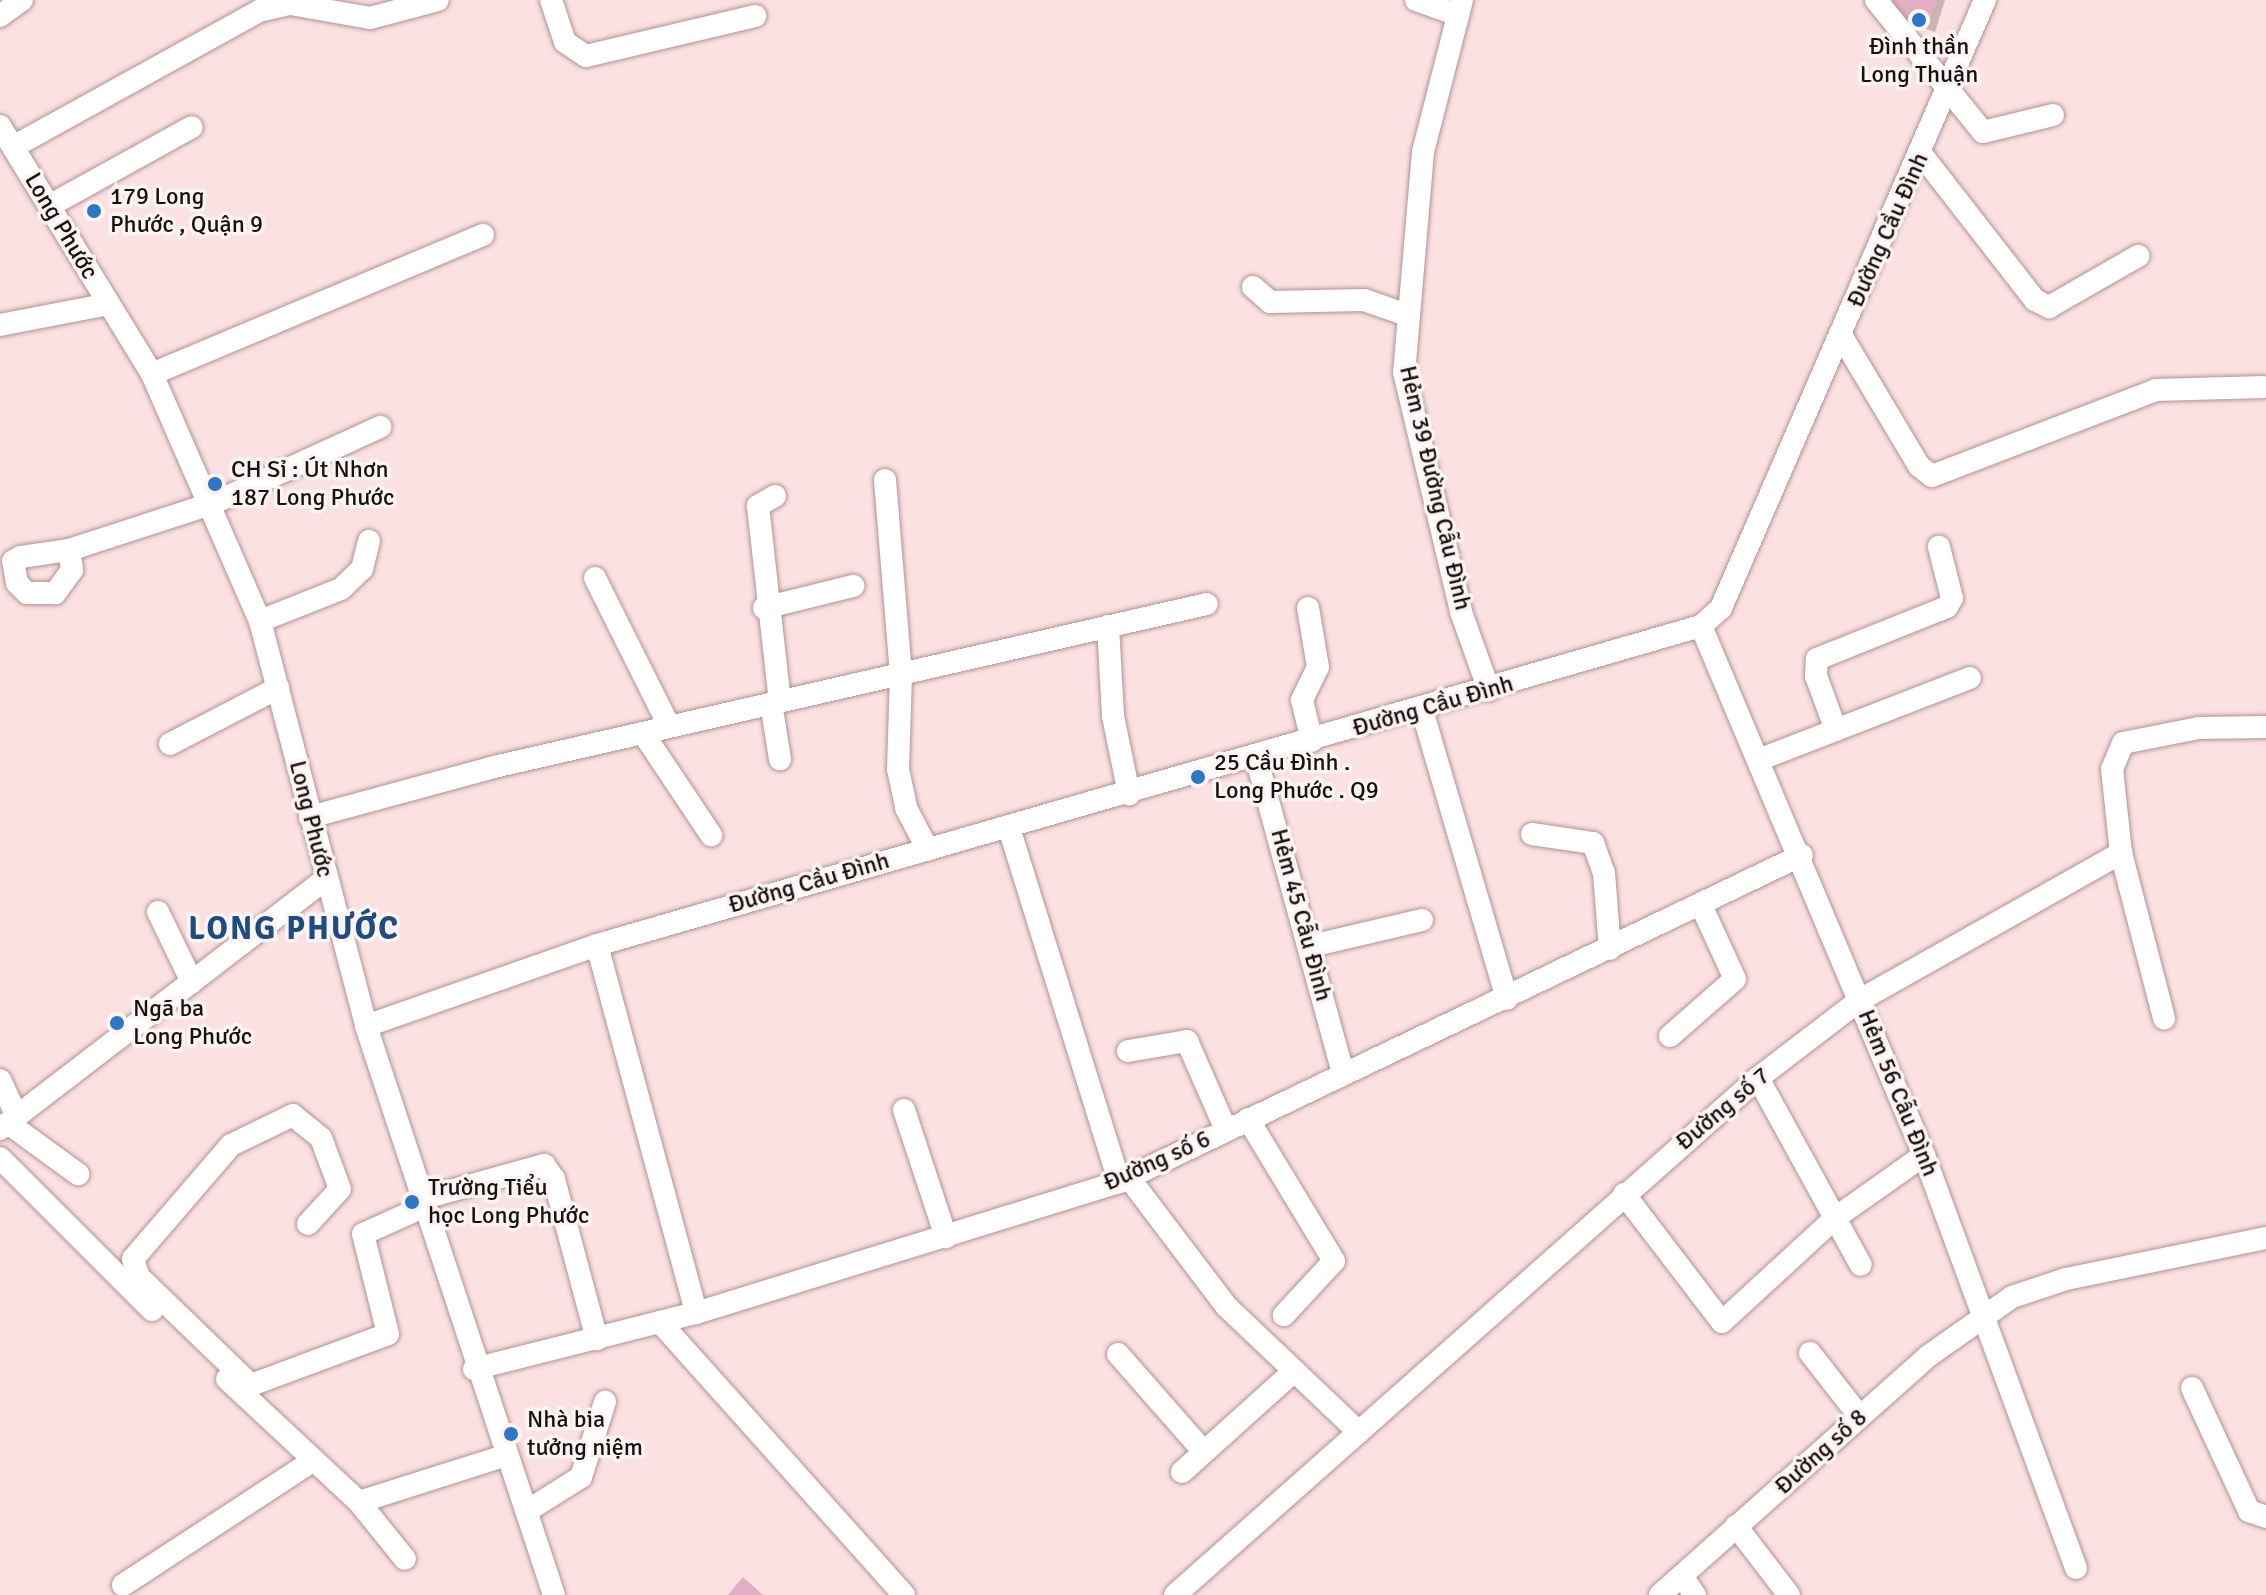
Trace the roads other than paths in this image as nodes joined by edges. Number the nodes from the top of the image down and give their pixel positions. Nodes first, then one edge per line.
1 (22, 0) edge
2 (438, 0) edge
3 (551, 0) edge
4 (1416, 0) edge
5 (1876, 0) edge
6 (1985, 0) edge
7 (291, 2) edge
8 (1460, 8) edge
9 (0, 16) edge
10 (755, 16) dead end
11 (1947, 97) junction
12 (2053, 115) dead end
13 (0, 126) edge
14 (192, 127) dead end
15 (13, 147) junction
16 (1922, 155) junction
17 (49, 206) junction
18 (483, 235) dead end
19 (2138, 256) dead end
20 (1253, 287) dead end
21 (109, 304) junction
22 (1407, 315) junction
23 (0, 325) edge
24 (1841, 335) junction
25 (152, 374) junction
26 (2263, 387) dead end
27 (380, 427) dead end
28 (885, 480) dead end
29 (775, 496) dead end
30 (214, 503) junction
31 (369, 541) dead end
32 (1939, 547) dead end
33 (69, 550) dead end
34 (595, 578) dead end
35 (853, 586) dead end
36 (1207, 604) dead end
37 (764, 608) junction
38 (1308, 608) dead end
39 (260, 621) junction
40 (1108, 626) junction
41 (1701, 626) junction
42 (901, 674) junction
43 (1970, 678) dead end
44 (278, 688) junction
45 (1489, 690) junction
46 (776, 702) junction
47 (1422, 710) junction
48 (669, 726) junction
49 (2266, 727) edge
50 (1836, 730) junction
51 (643, 733) junction
52 (1312, 741) junction
53 (170, 744) dead end
54 (1256, 757) junction
55 (780, 759) dead end
56 (1761, 759) junction
57 (1129, 794) junction
58 (310, 817) junction
59 (1009, 828) junction
60 (1532, 834) dead end
61 (711, 835) dead end
62 (928, 850) junction
63 (2121, 853) junction
64 (1802, 855) junction
65 (326, 879) junction
66 (1701, 905) junction
67 (158, 912) dead end
68 (1422, 920) dead end
69 (597, 945) junction
70 (1311, 946) junction
71 (1610, 949) junction
72 (192, 982) junction
73 (1507, 999) junction
74 (1860, 1000) junction
75 (2164, 1018) dead end
76 (366, 1026) junction
77 (1670, 1036) dead end
78 (1128, 1051) dead end
79 (1343, 1073) junction
80 (1758, 1078) junction
81 (0, 1080) edge
82 (904, 1110) dead end
83 (1248, 1119) junction
84 (8, 1123) edge
85 (1226, 1130) junction
86 (1924, 1155) junction
87 (0, 1158) edge
88 (78, 1174) dead end
89 (1124, 1180) junction
90 (1624, 1194) junction
91 (422, 1203) junction
92 (1835, 1218) junction
93 (308, 1224) dead end
94 (946, 1237) junction
95 (2266, 1238) edge
96 (1861, 1265) dead end
97 (696, 1313) junction
98 (1284, 1315) dead end
99 (1987, 1315) junction
100 (660, 1322) junction
101 (597, 1339) junction
102 (1810, 1353) dead end
103 (1118, 1354) dead end
104 (474, 1369) junction
105 (1293, 1372) junction
106 (2192, 1388) dead end
107 (605, 1402) dead end
108 (1860, 1417) junction
109 (1359, 1432) junction
110 (1204, 1452) junction
111 (507, 1455) junction
112 (314, 1460) junction
113 (1182, 1472) dead end
114 (359, 1502) junction
115 (527, 1511) junction
116 (2266, 1517) edge
117 (1736, 1526) junction
118 (405, 1559) dead end
119 (2076, 1568) dead end
120 (1682, 1576) junction
121 (123, 1585) dead end
122 (554, 1595) edge
123 (904, 1595) edge
124 (1175, 1595) edge
125 (1660, 1595) edge
126 (1695, 1595) edge
127 (1789, 1595) edge

1 - 9 street
2 - 7 street
3 - 10 street
4 - 8 street
5 - 11 street
6 - 11 street, Đường Cầu Đình
7 - 15 street
8 - 22 street, Hẻm 39 Đường Cẫu Đình
11 - 12 street
11 - 16 street, Đường Cầu Đình
13 - 15 street, Long Phước
14 - 17 street
15 - 17 street, Long Phước
16 - 19 street
16 - 24 street, Đường Cầu Đình
17 - 21 street, Long Phước
18 - 25 street
20 - 22 street
21 - 23 street
21 - 25 street, Long Phước
22 - 45 street, Hẻm 39 Đường Cẫu Đình
24 - 26 street
24 - 41 street, Đường Cầu Đình
25 - 30 street, Long Phước
27 - 30 street
28 - 42 street
29 - 37 street
30 - 33 street
30 - 39 street, Long Phước
31 - 39 street
32 - 50 street
34 - 48 street
35 - 37 street
36 - 40 street
37 - 46 street
38 - 52 street
39 - 44 street, Long Phước
40 - 42 street
40 - 57 street
41 - 45 street, Đường Cầu Đình
41 - 56 street, Hẻm 56 Cẫu Đình
42 - 46 street
42 - 62 street
43 - 50 street
44 - 53 street
44 - 58 street, Long Phước
45 - 47 street, Đường Cầu Đình
46 - 48 street
46 - 55 street
47 - 52 street, Đường Cầu Đình
47 - 73 street
48 - 51 street
49 - 63 street
50 - 56 street
51 - 58 street
51 - 61 street
52 - 54 street, Đường Cầu Đình
54 - 57 street, Đường Cầu Đình
54 - 70 street, Hẻm 45 Cẫu Đình
56 - 64 street, Hẻm 56 Cẫu Đình
57 - 59 street, Đường Cầu Đình
58 - 65 street, Long Phước
59 - 62 street, Đường Cầu Đình
59 - 89 street
60 - 71 street
62 - 69 street, Đường Cầu Đình
63 - 74 street, Đường số 7
63 - 75 street
64 - 66 street, Đường số 6
64 - 74 street, Hẻm 56 Cẫu Đình
65 - 72 street
65 - 76 street, Long Phước
66 - 71 street, Đường số 6
66 - 77 street
67 - 72 street
68 - 70 street
69 - 76 street, Đường Cầu Đình
69 - 97 street
70 - 79 street, Hẻm 45 Cẫu Đình
71 - 73 street, Đường số 6
72 - 84 street
73 - 79 street, Đường số 6
74 - 80 street, Đường số 7
74 - 86 street, Hẻm 56 Cẫu Đình
76 - 91 street, Long Phước
78 - 85 street
79 - 83 street, Đường số 6
80 - 90 street, Đường số 7
80 - 92 street
81 - 84 street
82 - 94 street
83 - 85 street, Đường số 6
83 - 98 street
84 - 88 street
85 - 89 street, Đường số 6
86 - 92 street
86 - 99 street, Hẻm 56 Cẫu Đình
87 - 112 street
89 - 94 street, Đường số 6
89 - 105 street
90 - 92 street
90 - 109 street, Đường số 7
91 - 93 street
91 - 101 street
91 - 104 street, Long Phước
92 - 96 street
94 - 97 street, Đường số 6
95 - 99 street, Đường số 8
97 - 100 street, Đường số 6
99 - 108 street, Đường số 8
99 - 119 street, Hẻm 56 Cẫu Đình
100 - 101 street, Đường số 6
100 - 123 street
101 - 104 street, Đường số 6
102 - 108 street
103 - 110 street
104 - 111 street, Long Phước
105 - 109 street
105 - 110 street
106 - 116 street
107 - 115 street
108 - 117 street, Đường số 8
109 - 124 street, Đường số 7
110 - 113 street
111 - 114 street
111 - 115 street, Long Phước
112 - 114 street
112 - 121 street
114 - 118 street
115 - 122 street, Long Phước
117 - 120 street, Đường số 8
117 - 127 street
120 - 125 street, Đường số 8
120 - 126 street

